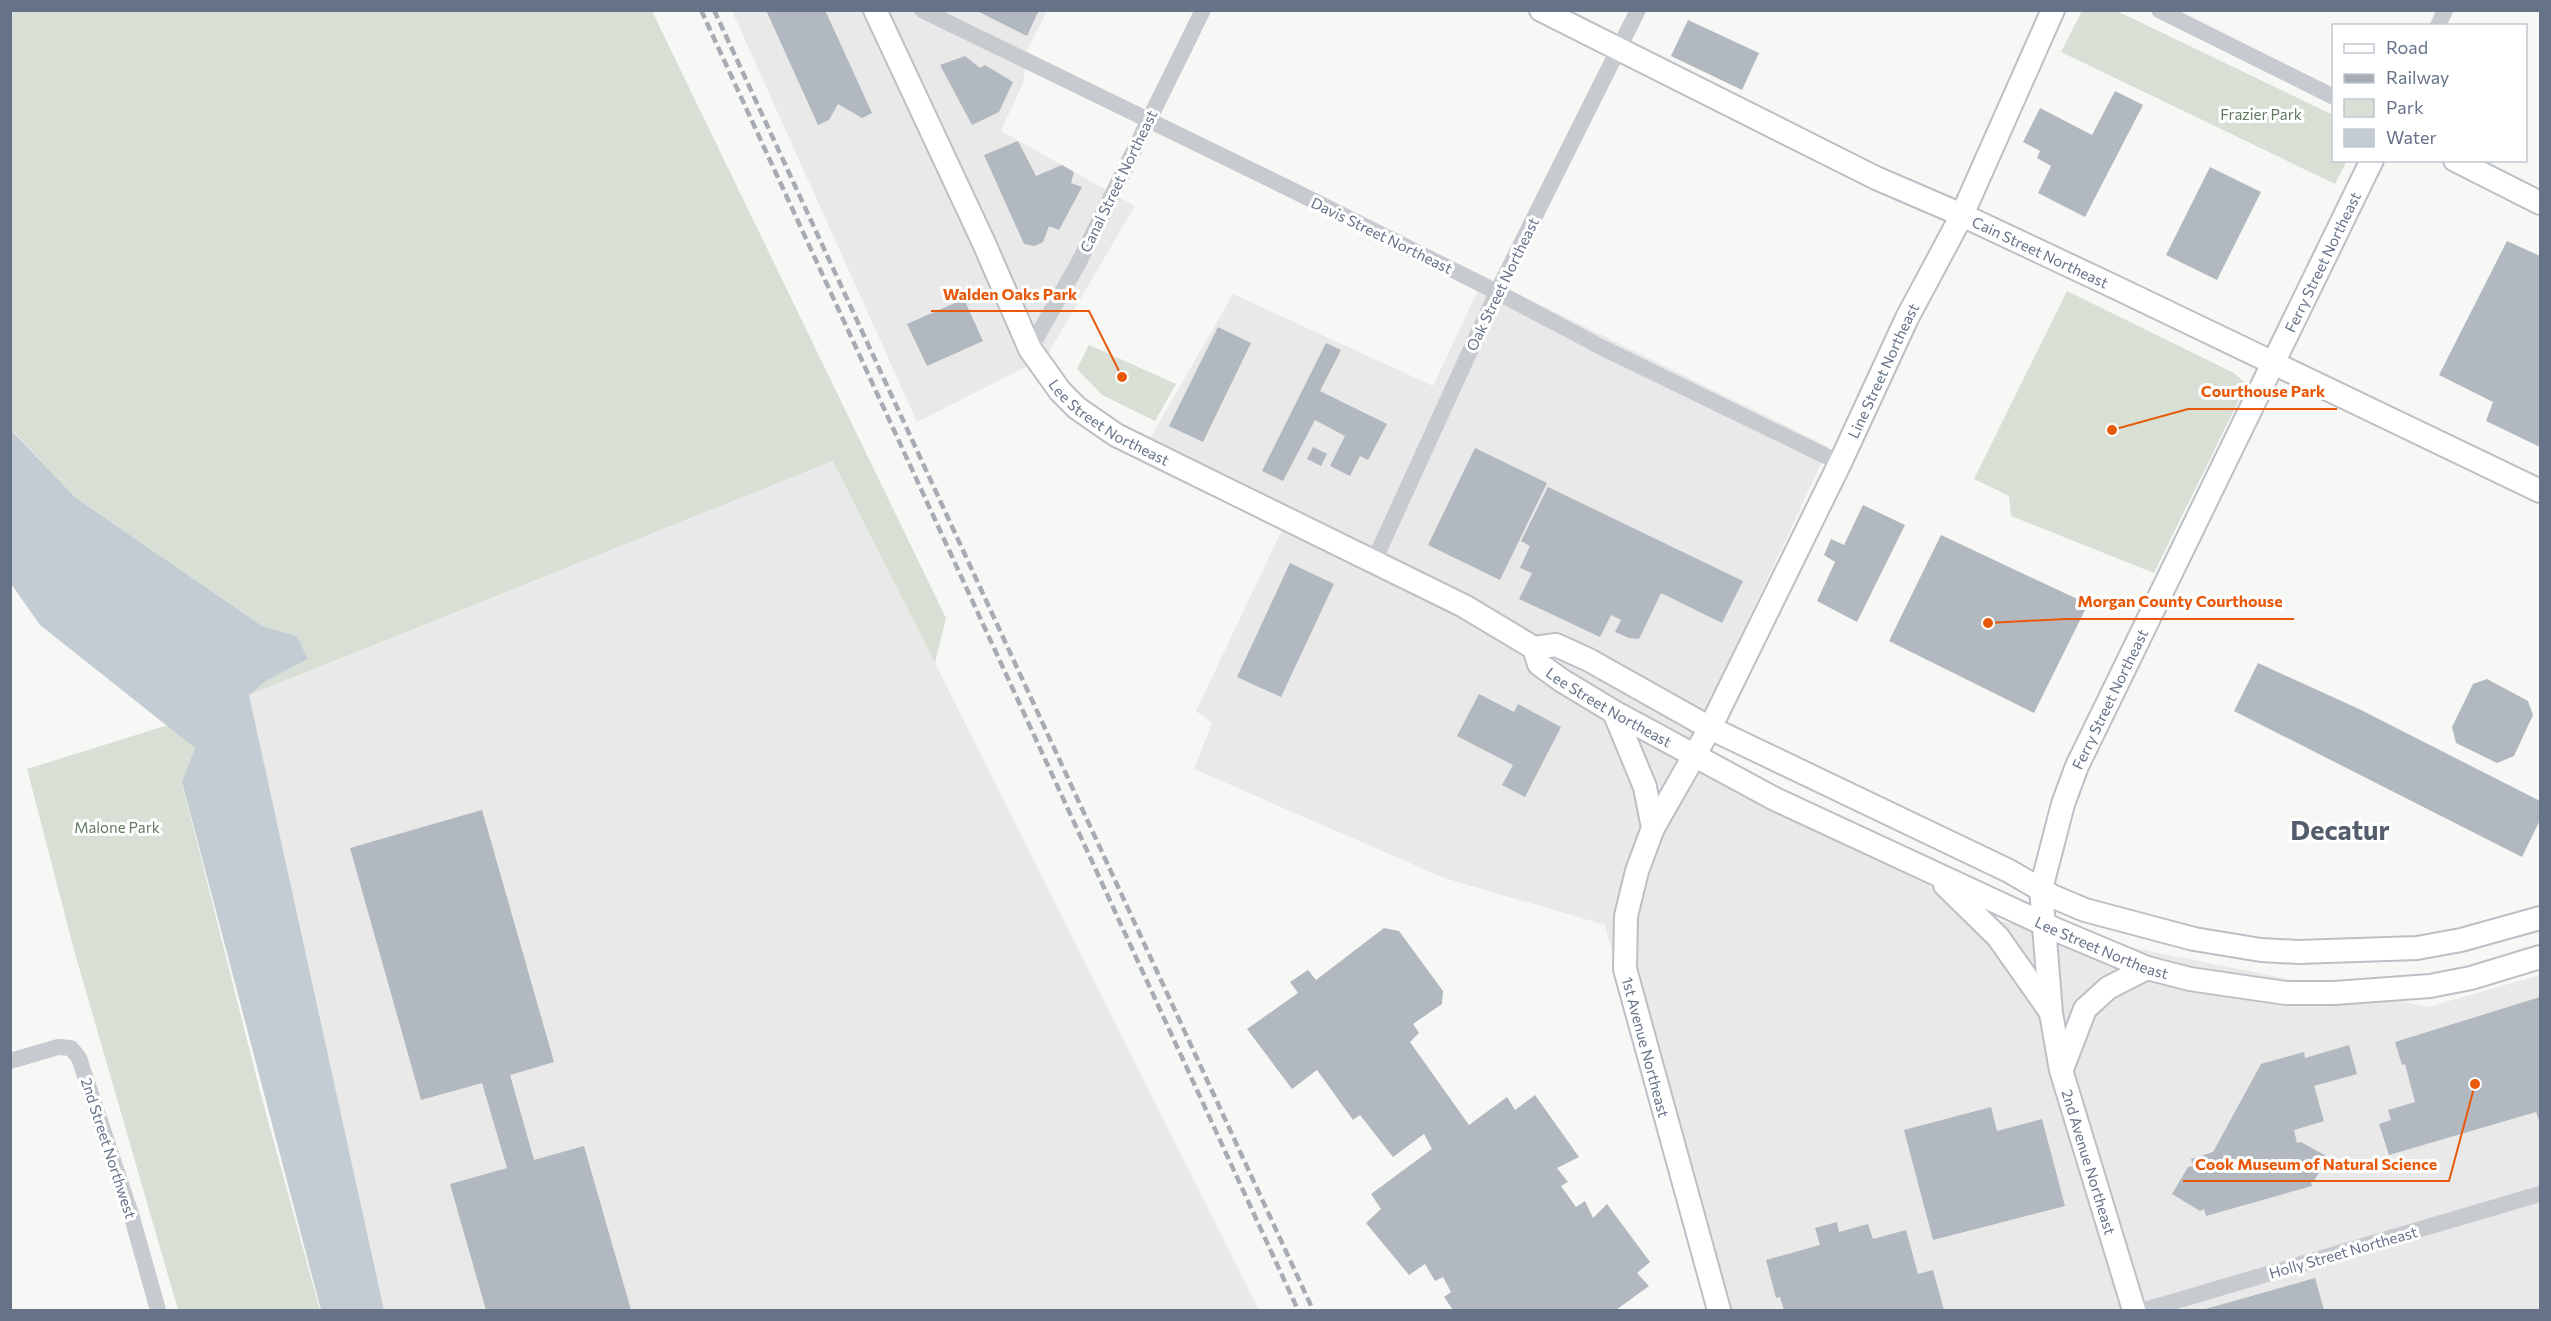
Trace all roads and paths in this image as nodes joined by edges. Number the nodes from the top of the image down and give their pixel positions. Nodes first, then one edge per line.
1 (875, 10) edge
2 (922, 10) edge
3 (1203, 10) edge
4 (1541, 10) edge
5 (1638, 10) edge
6 (2053, 10) edge
7 (2159, 10) edge
8 (2445, 10) edge
9 (2439, 24) edge
10 (1618, 49) junction
11 (2332, 96) edge
12 (1148, 121) junction
13 (2371, 162) edge
14 (2459, 162) edge
15 (2541, 203) edge
16 (1962, 215) junction
17 (1497, 292) junction
18 (1030, 349) junction
19 (2274, 362) junction
20 (1840, 463) junction
21 (2541, 491) edge
22 (1374, 561) junction
23 (1534, 648) junction
24 (1614, 712) junction
25 (1710, 728) junction
26 (1695, 756) junction
27 (1653, 828) junction
28 (1933, 873) junction
29 (2041, 889) junction
30 (2541, 918) edge
31 (2043, 923) junction
32 (2541, 957) edge
33 (2147, 968) junction
34 (2051, 1012) junction
35 (10, 1061) edge
36 (2061, 1070) junction
37 (2541, 1194) edge
38 (158, 1311) edge
39 (1719, 1311) edge
40 (2134, 1311) edge
41 (2145, 1311) edge

1 - 18 street, Lee Street Northeast
2 - 12 street, Davis Street Northeast
3 - 12 street, Canal Street Northeast
4 - 10 street, Cain Street Northeast
5 - 10 street, Oak Street Northeast
6 - 16 street, Line Street Northeast
7 - 11 street
8 - 9 street
10 - 16 street, Cain Street Northeast
10 - 17 street, Oak Street Northeast
12 - 17 street, Davis Street Northeast
12 - 18 street, Canal Street Northeast
13 - 19 street, Ferry Street Northeast
14 - 15 street
16 - 19 street, Cain Street Northeast
16 - 20 street, Line Street Northeast
17 - 20 street, Davis Street Northeast
17 - 22 street, Oak Street Northeast
18 - 22 street, Lee Street Northeast
19 - 21 street, Cain Street Northeast
19 - 29 street, Ferry Street Northeast
20 - 25 street, Line Street Northeast
22 - 23 street, Lee Street Northeast
23 - 24 street, Lee Street Northeast
23 - 25 street, Lee Street Northeast
24 - 26 street, Lee Street Northeast
24 - 27 street
25 - 26 street
25 - 29 street, Lee Street Northeast
26 - 27 street, 1st Avenue Northeast
26 - 28 street, Lee Street Northeast
27 - 39 street, 1st Avenue Northeast
28 - 31 street, Lee Street Northeast
28 - 34 street
29 - 30 street, Lee Street Northeast
29 - 31 street, Ferry Street Northeast
31 - 33 street, Lee Street Northeast
31 - 34 street, 2nd Avenue Northeast
32 - 33 street, Lee Street Northeast
33 - 36 street
34 - 36 street, 2nd Avenue Northeast
35 - 38 street, 2nd Street Northwest
36 - 40 street, 2nd Avenue Northeast
37 - 41 street, Holly Street Northeast

